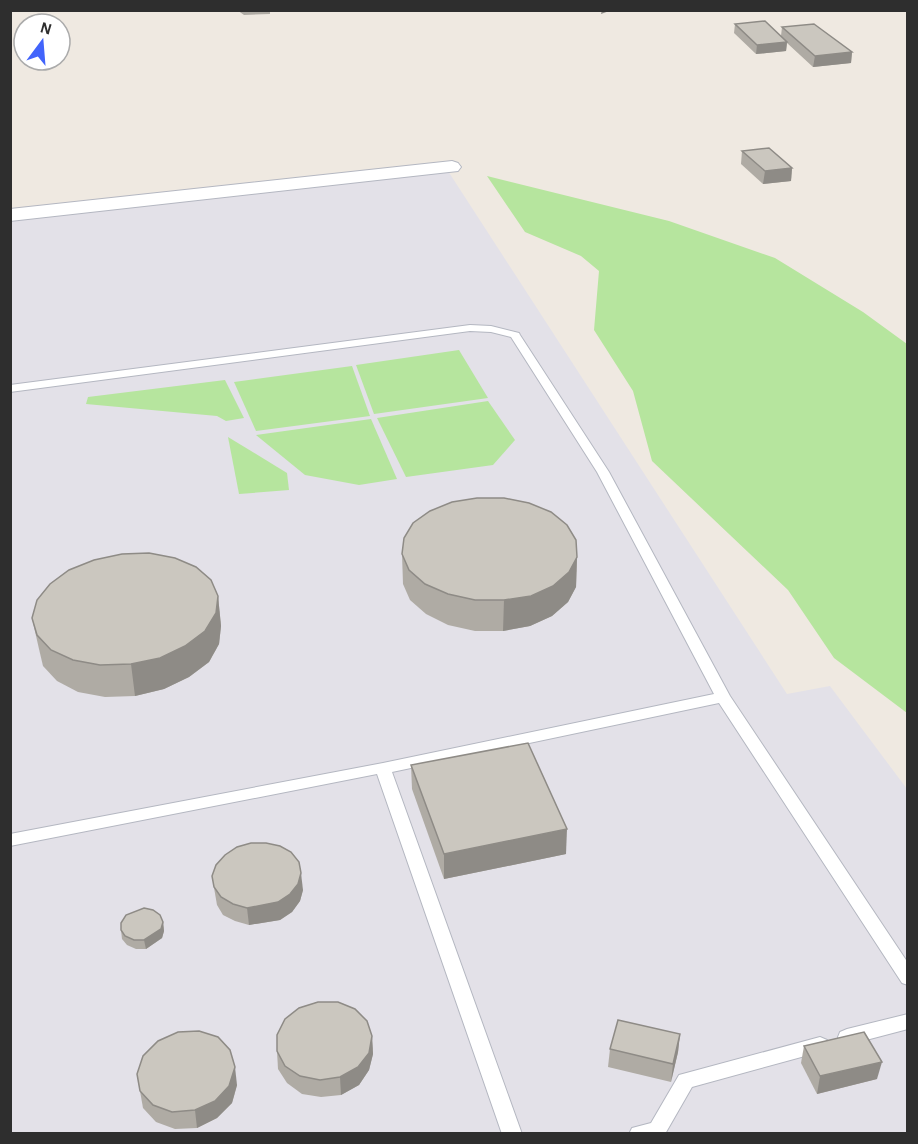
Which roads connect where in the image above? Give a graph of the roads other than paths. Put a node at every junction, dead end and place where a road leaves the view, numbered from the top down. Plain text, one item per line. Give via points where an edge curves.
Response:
1 (452, 167) dead end
2 (10, 215) edge
3 (10, 388) edge
4 (723, 697) junction
5 (383, 768) junction
6 (10, 840) edge
7 (908, 978) edge
8 (908, 1021) edge
9 (652, 1132) edge
10 (512, 1134) edge

1 - 2 street
3 - 4 lane via 470,328 515,335 603,472
4 - 5 lane
4 - 7 lane
5 - 6 lane
5 - 10 lane
8 - 9 lane via 686,1081

